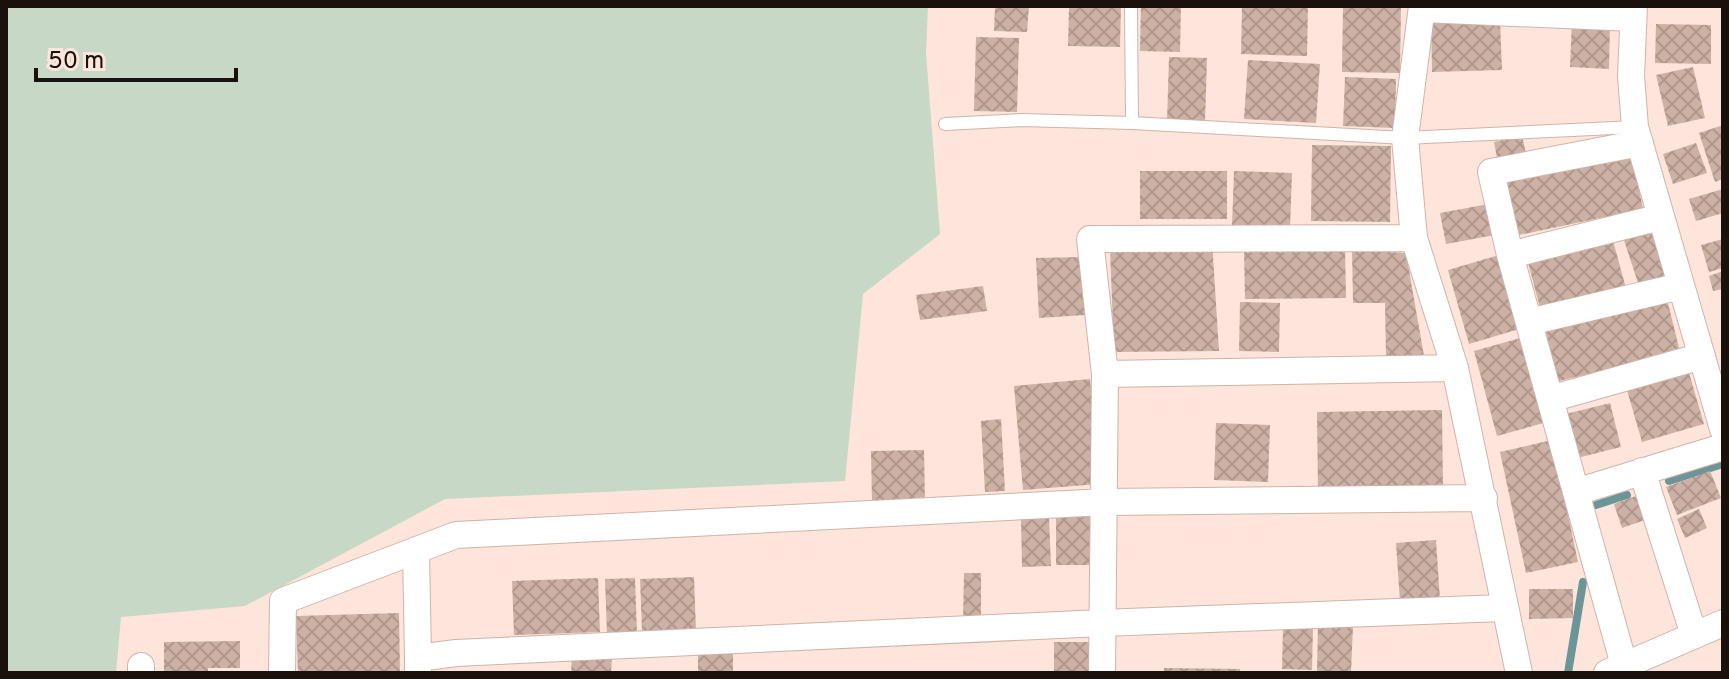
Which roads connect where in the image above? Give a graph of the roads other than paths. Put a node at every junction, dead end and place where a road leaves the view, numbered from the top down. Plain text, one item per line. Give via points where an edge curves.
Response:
1 (1131, 6) edge
2 (1422, 8) edge
3 (1633, 12) edge
4 (1132, 123) junction
5 (945, 124) dead end
6 (1637, 135) junction
7 (1405, 138) junction
8 (1661, 217) junction
9 (1414, 238) junction
10 (1510, 255) junction
11 (1681, 286) junction
12 (1529, 322) junction
13 (1702, 356) junction
14 (1455, 368) junction
15 (1105, 374) junction
16 (1550, 399) junction
17 (1723, 429) edge
18 (1723, 447) edge
19 (1642, 471) junction
20 (1576, 492) junction
21 (1484, 498) junction
22 (1106, 502) junction
23 (416, 550) junction
24 (1503, 608) junction
25 (1101, 623) junction
26 (1723, 623) edge
27 (1694, 635) junction
28 (418, 665) edge
29 (1616, 669) edge
30 (282, 673) edge
31 (1102, 673) edge
32 (1519, 673) edge

1 - 4 lane
2 - 3 street
2 - 7 street
3 - 6 street via 1631,76
4 - 5 lane
4 - 7 lane
6 - 7 lane
6 - 8 street
6 - 10 street via 1491,172
7 - 9 street
8 - 10 street
8 - 11 street
9 - 14 street
9 - 15 street via 1090,239
10 - 12 street
11 - 12 street
11 - 13 street
12 - 16 street
13 - 16 street
13 - 17 street
14 - 15 street
14 - 21 street
15 - 22 street
16 - 20 street
18 - 19 street
19 - 20 street
19 - 27 street
20 - 29 street
21 - 22 street
21 - 24 street
22 - 23 street via 456,535
22 - 25 street
23 - 28 street
23 - 30 street via 283,601
24 - 25 street
24 - 32 street
25 - 28 street
25 - 31 street
26 - 27 street
27 - 29 street

